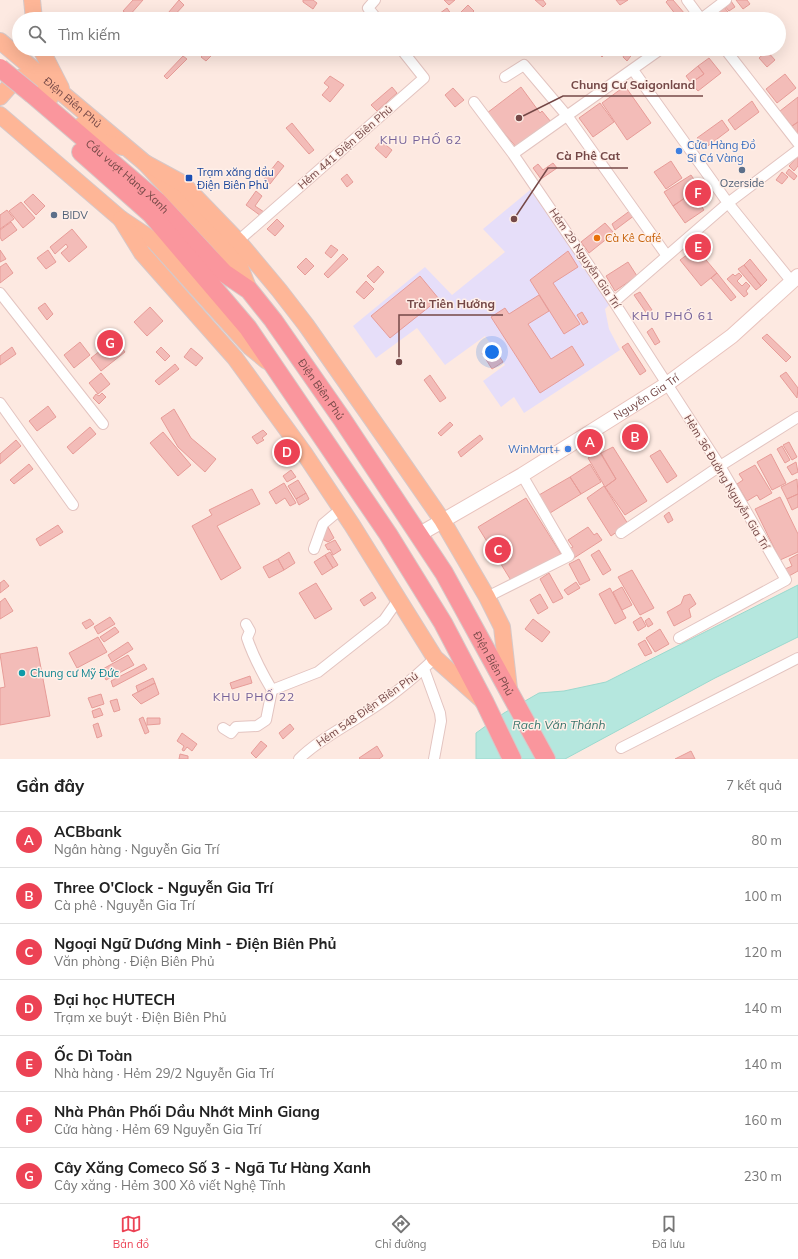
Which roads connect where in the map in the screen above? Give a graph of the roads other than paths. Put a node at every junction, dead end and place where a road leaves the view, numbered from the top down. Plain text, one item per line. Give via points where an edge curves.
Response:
1 (32, 0) edge
2 (375, 0) edge
3 (687, 0) edge
4 (726, 0) edge
5 (33, 12) edge
6 (371, 12) edge
7 (696, 12) edge
8 (710, 12) edge
9 (0, 41) edge
10 (12, 51) edge
11 (18, 56) edge
12 (45, 56) edge
13 (407, 56) edge
14 (652, 56) edge
15 (730, 56) edge
16 (0, 68) edge
17 (633, 70) junction
18 (505, 77) dead end
19 (0, 84) edge
20 (65, 95) junction
21 (0, 97) edge
22 (474, 102) dead end
23 (568, 117) junction
24 (2, 118) edge
25 (798, 143) edge
26 (127, 148) junction
27 (798, 150) edge
28 (513, 154) junction
29 (145, 163) junction
30 (728, 203) junction
31 (121, 219) junction
32 (238, 241) junction
33 (667, 256) junction
34 (218, 279) junction
35 (795, 279) edge
36 (249, 290) junction
37 (0, 293) edge
38 (614, 302) junction
39 (273, 367) junction
40 (667, 384) junction
41 (0, 403) edge
42 (798, 417) edge
43 (103, 424) dead end
44 (720, 466) junction
45 (522, 474) junction
46 (73, 505) dead end
47 (341, 509) junction
48 (442, 520) junction
49 (621, 533) dead end
50 (418, 535) junction
51 (314, 549) dead end
52 (487, 596) junction
53 (398, 600) junction
54 (246, 624) dead end
55 (679, 638) dead end
56 (798, 658) edge
57 (429, 664) junction
58 (272, 690) junction
59 (509, 690) junction
60 (485, 703) junction
61 (223, 728) dead end
62 (621, 748) dead end
63 (300, 759) edge
64 (434, 759) edge
65 (512, 759) edge
66 (546, 759) edge

1 - 5 main road
2 - 6 street via 368,8
3 - 7 street
4 - 8 street
9 - 10 main road, Điện Biên Phủ
11 - 20 main road, Điện Biên Phủ
12 - 20 main road
13 - 32 street, Hẻm 441 Điện Biên Phủ via 424,78
14 - 17 street
15 - 25 street
16 - 34 highway, Cầu vượt Hàng Xanh, bridge via 157,201
17 - 23 street
17 - 30 street
18 - 23 street via 524,65
19 - 34 highway, Cầu vượt Hàng Xanh via 83,153
20 - 26 main road, Điện Biên Phủ
21 - 26 main road via 14,81 25,77 102,142
22 - 28 street, Hẻm 29 Nguyễn Gia Trí
23 - 28 street
23 - 33 street
24 - 31 main road
26 - 29 main road, Điện Biên Phủ
27 - 30 street
28 - 38 street, Hẻm 29 Nguyễn Gia Trí
29 - 32 main road, Điện Biên Phủ via 182,183
29 - 36 main road, Điện Biên Phủ via 240,267
30 - 33 street
30 - 35 street
31 - 39 main road via 154,241 250,347
31 - 47 main road via 142,253 235,358
32 - 48 main road, Điện Biên Phủ via 306,325
33 - 38 street
34 - 36 highway, Cầu vượt Hàng Xanh
34 - 39 highway, Cầu vượt Hàng Xanh via 228,304 248,328
35 - 40 street, Nguyễn Gia Trí via 732,336
36 - 50 highway, Điện Biên Phủ via 342,419
37 - 43 street
38 - 40 street, Hẻm 29 Nguyễn Gia Trí
39 - 60 highway via 388,534 443,623
40 - 44 street, Hẻm 36 Đường Nguyễn Gia Trí
40 - 45 street, Nguyễn Gia Trí
41 - 46 street
42 - 44 street
44 - 49 street
44 - 55 street, Hẻm 36 Đường Nguyễn Gia Trí via 786,580
45 - 48 street, Nguyễn Gia Trí
45 - 52 street via 569,556
47 - 51 street via 323,524
47 - 53 main road
48 - 50 street, Nguyễn Gia Trí
48 - 52 main road, Điện Biên Phủ
50 - 59 highway, Điện Biên Phủ via 444,573
52 - 59 main road, Điện Biên Phủ via 502,627
53 - 57 main road
53 - 58 street via 384,620 318,672
54 - 58 street via 250,631 247,638 249,645
56 - 62 street
57 - 60 main road
57 - 63 street, Hẻm 548 Điện Biên Phủ via 411,681 364,715 331,734
57 - 64 street via 441,721
58 - 61 street via 266,720 257,726 236,728 231,733
59 - 66 highway
60 - 65 highway

